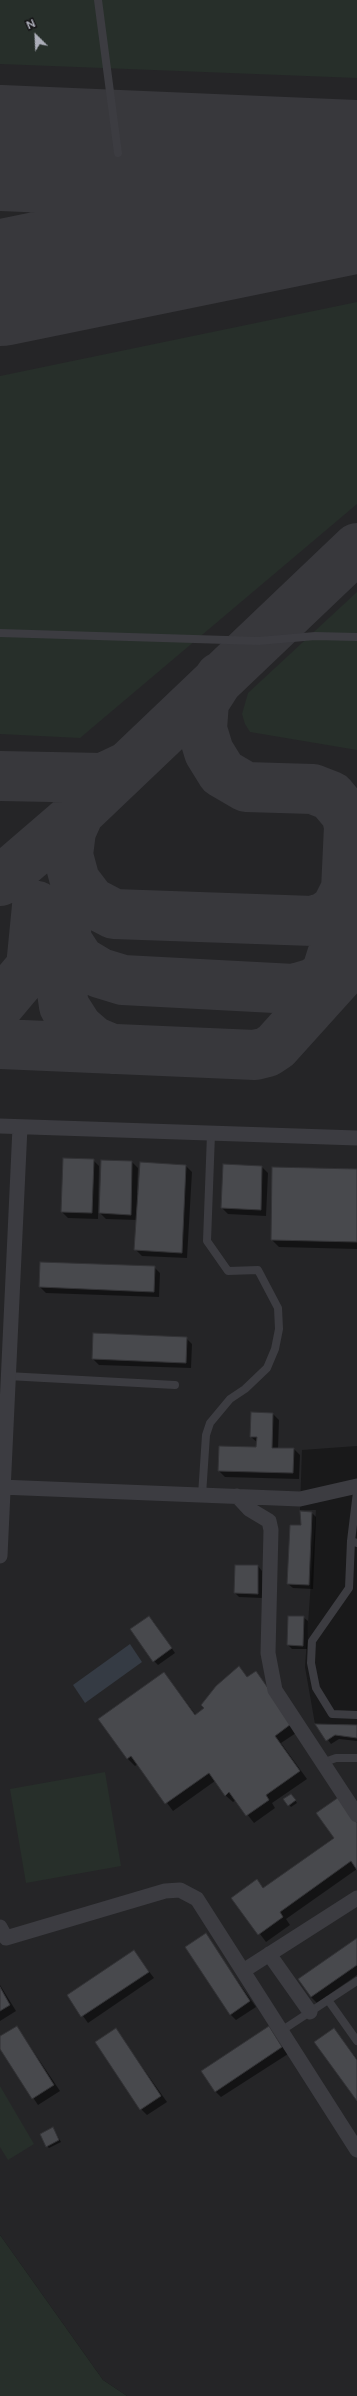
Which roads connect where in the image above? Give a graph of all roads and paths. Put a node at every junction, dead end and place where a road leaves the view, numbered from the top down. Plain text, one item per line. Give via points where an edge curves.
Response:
1 (98, 0) edge
2 (118, 153) dead end
3 (0, 633) edge
4 (357, 637) edge
5 (0, 1126) edge
6 (20, 1127) junction
7 (211, 1134) junction
8 (357, 1138) edge
9 (5, 1304) edge
10 (7, 1376) junction
11 (175, 1385) dead end
12 (357, 1486) edge
13 (2, 1487) edge
14 (357, 1492) edge
15 (202, 1495) junction
16 (237, 1496) junction
17 (354, 1542) edge
18 (0, 1556) edge
19 (357, 1715) edge
20 (357, 1758) edge
21 (322, 1763) junction
22 (357, 1815) edge
23 (357, 1898) edge
24 (0, 1927) edge
25 (269, 1954) junction
26 (243, 1971) junction
27 (357, 1981) edge
28 (328, 2000) junction
29 (310, 2012) junction
30 (281, 2031) junction
31 (357, 2041) edge
32 (357, 2150) edge

1 - 2 lane
3 - 4 lane via 259,641 315,636
5 - 6 street
6 - 7 street
6 - 9 street
7 - 8 street
7 - 15 lane via 207,1241 228,1271 258,1270 278,1308 279,1329 275,1349 267,1368 246,1389 230,1399 210,1423 206,1435
9 - 10 street
10 - 11 lane
10 - 13 street
12 - 16 street via 300,1499
13 - 15 street
13 - 18 street
14 - 17 lane
15 - 16 street
16 - 21 street via 249,1509 269,1521 271,1530 268,1653 275,1690
17 - 19 lane via 349,1588 312,1641 311,1663 316,1688 332,1714
20 - 21 lane via 336,1758
21 - 22 street
23 - 25 street
24 - 26 street via 6,1938 165,1891 180,1890 197,1899
25 - 26 street
25 - 29 street
26 - 30 street
27 - 28 lane
28 - 29 lane
28 - 31 lane
29 - 30 lane
30 - 32 street

